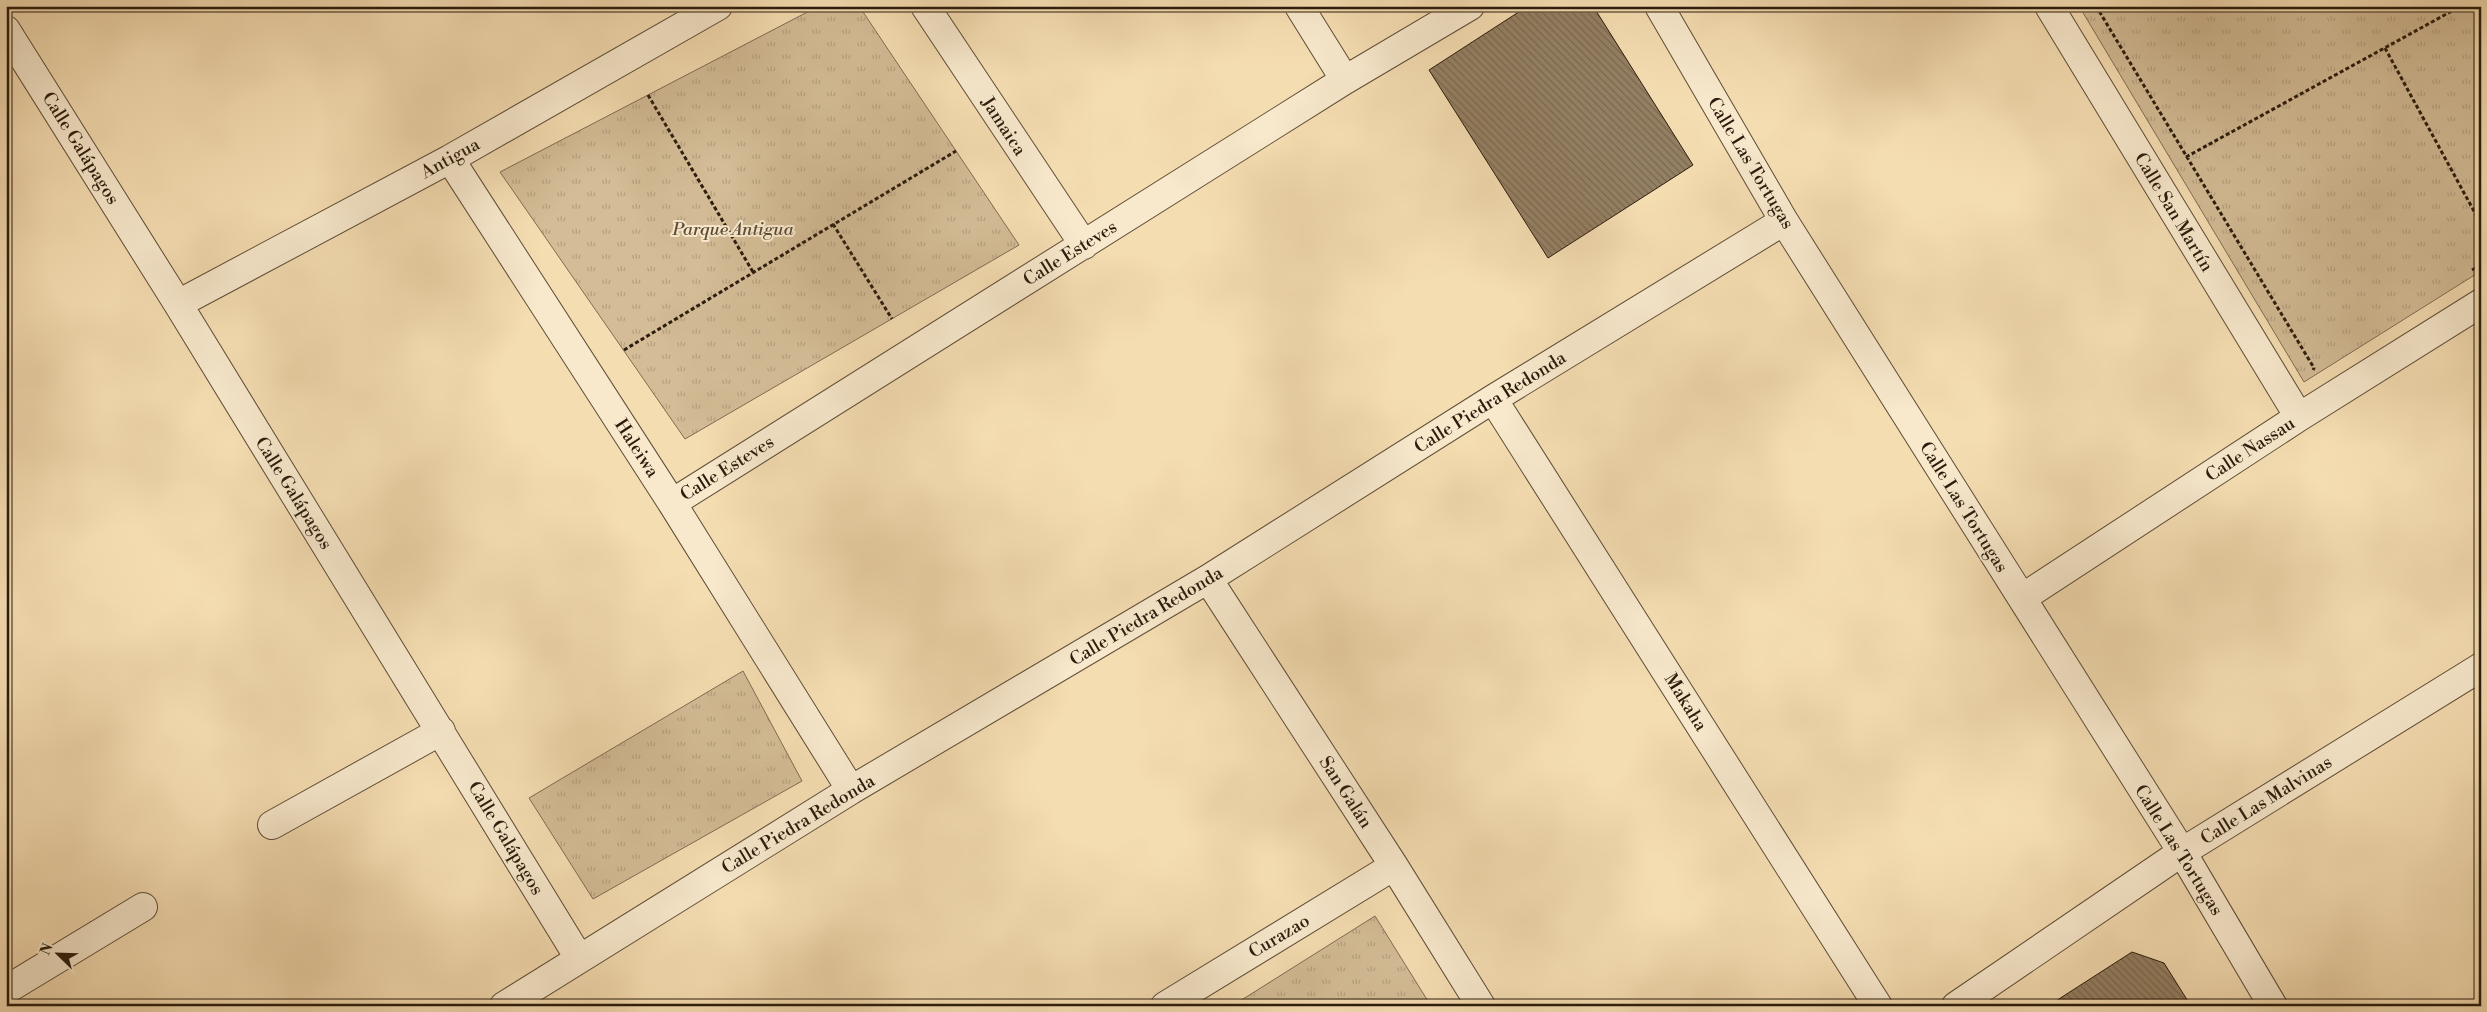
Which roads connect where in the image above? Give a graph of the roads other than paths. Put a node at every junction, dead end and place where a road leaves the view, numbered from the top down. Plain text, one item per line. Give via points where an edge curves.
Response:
1 (718, 6) edge
2 (925, 6) edge
3 (1299, 6) edge
4 (1470, 6) edge
5 (1659, 6) edge
6 (2050, 6) edge
7 (6, 30) edge
8 (1345, 80) junction
9 (450, 159) junction
10 (1784, 220) junction
11 (1084, 245) junction
12 (2481, 303) edge
13 (178, 304) junction
14 (1493, 399) junction
15 (2299, 417) junction
16 (672, 502) junction
17 (1208, 579) junction
18 (2022, 598) junction
19 (2481, 667) edge
20 (440, 731) junction
21 (851, 790) junction
22 (272, 826) dead end
23 (2182, 852) junction
24 (1394, 866) junction
25 (142, 907) dead end
26 (579, 958) junction
27 (6, 990) edge
28 (504, 1006) edge
29 (1165, 1006) edge
30 (1481, 1006) edge
31 (1878, 1006) edge
32 (1956, 1006) edge
33 (2273, 1006) edge

1 - 9 street, Antigua
2 - 11 street, Jamaica
3 - 8 street
4 - 8 street, Calle Esteves
5 - 10 street, Calle Las Tortugas
6 - 15 street, Calle San Martín
7 - 13 street, Calle Galápagos
8 - 11 street, Calle Esteves
9 - 13 street, Antigua
9 - 16 street, Haleiwa
10 - 14 street, Calle Piedra Redonda
10 - 18 street, Calle Las Tortugas
11 - 16 street, Calle Esteves
12 - 15 street, Calle Nassau
13 - 20 street, Calle Galápagos
14 - 17 street, Calle Piedra Redonda
14 - 31 street, Makaha
15 - 18 street, Calle Nassau
16 - 21 street, Haleiwa
17 - 21 street, Calle Piedra Redonda
17 - 24 street, San Galán
18 - 23 street, Calle Las Tortugas
19 - 23 street, Calle Las Malvinas
20 - 22 street
20 - 26 street, Calle Galápagos
21 - 26 street, Calle Piedra Redonda
23 - 32 street, Calle Las Malvinas
23 - 33 street, Calle Las Tortugas
24 - 29 street, Curazao
24 - 30 street, San Galán
25 - 27 street
26 - 28 street, Calle Piedra Redonda

